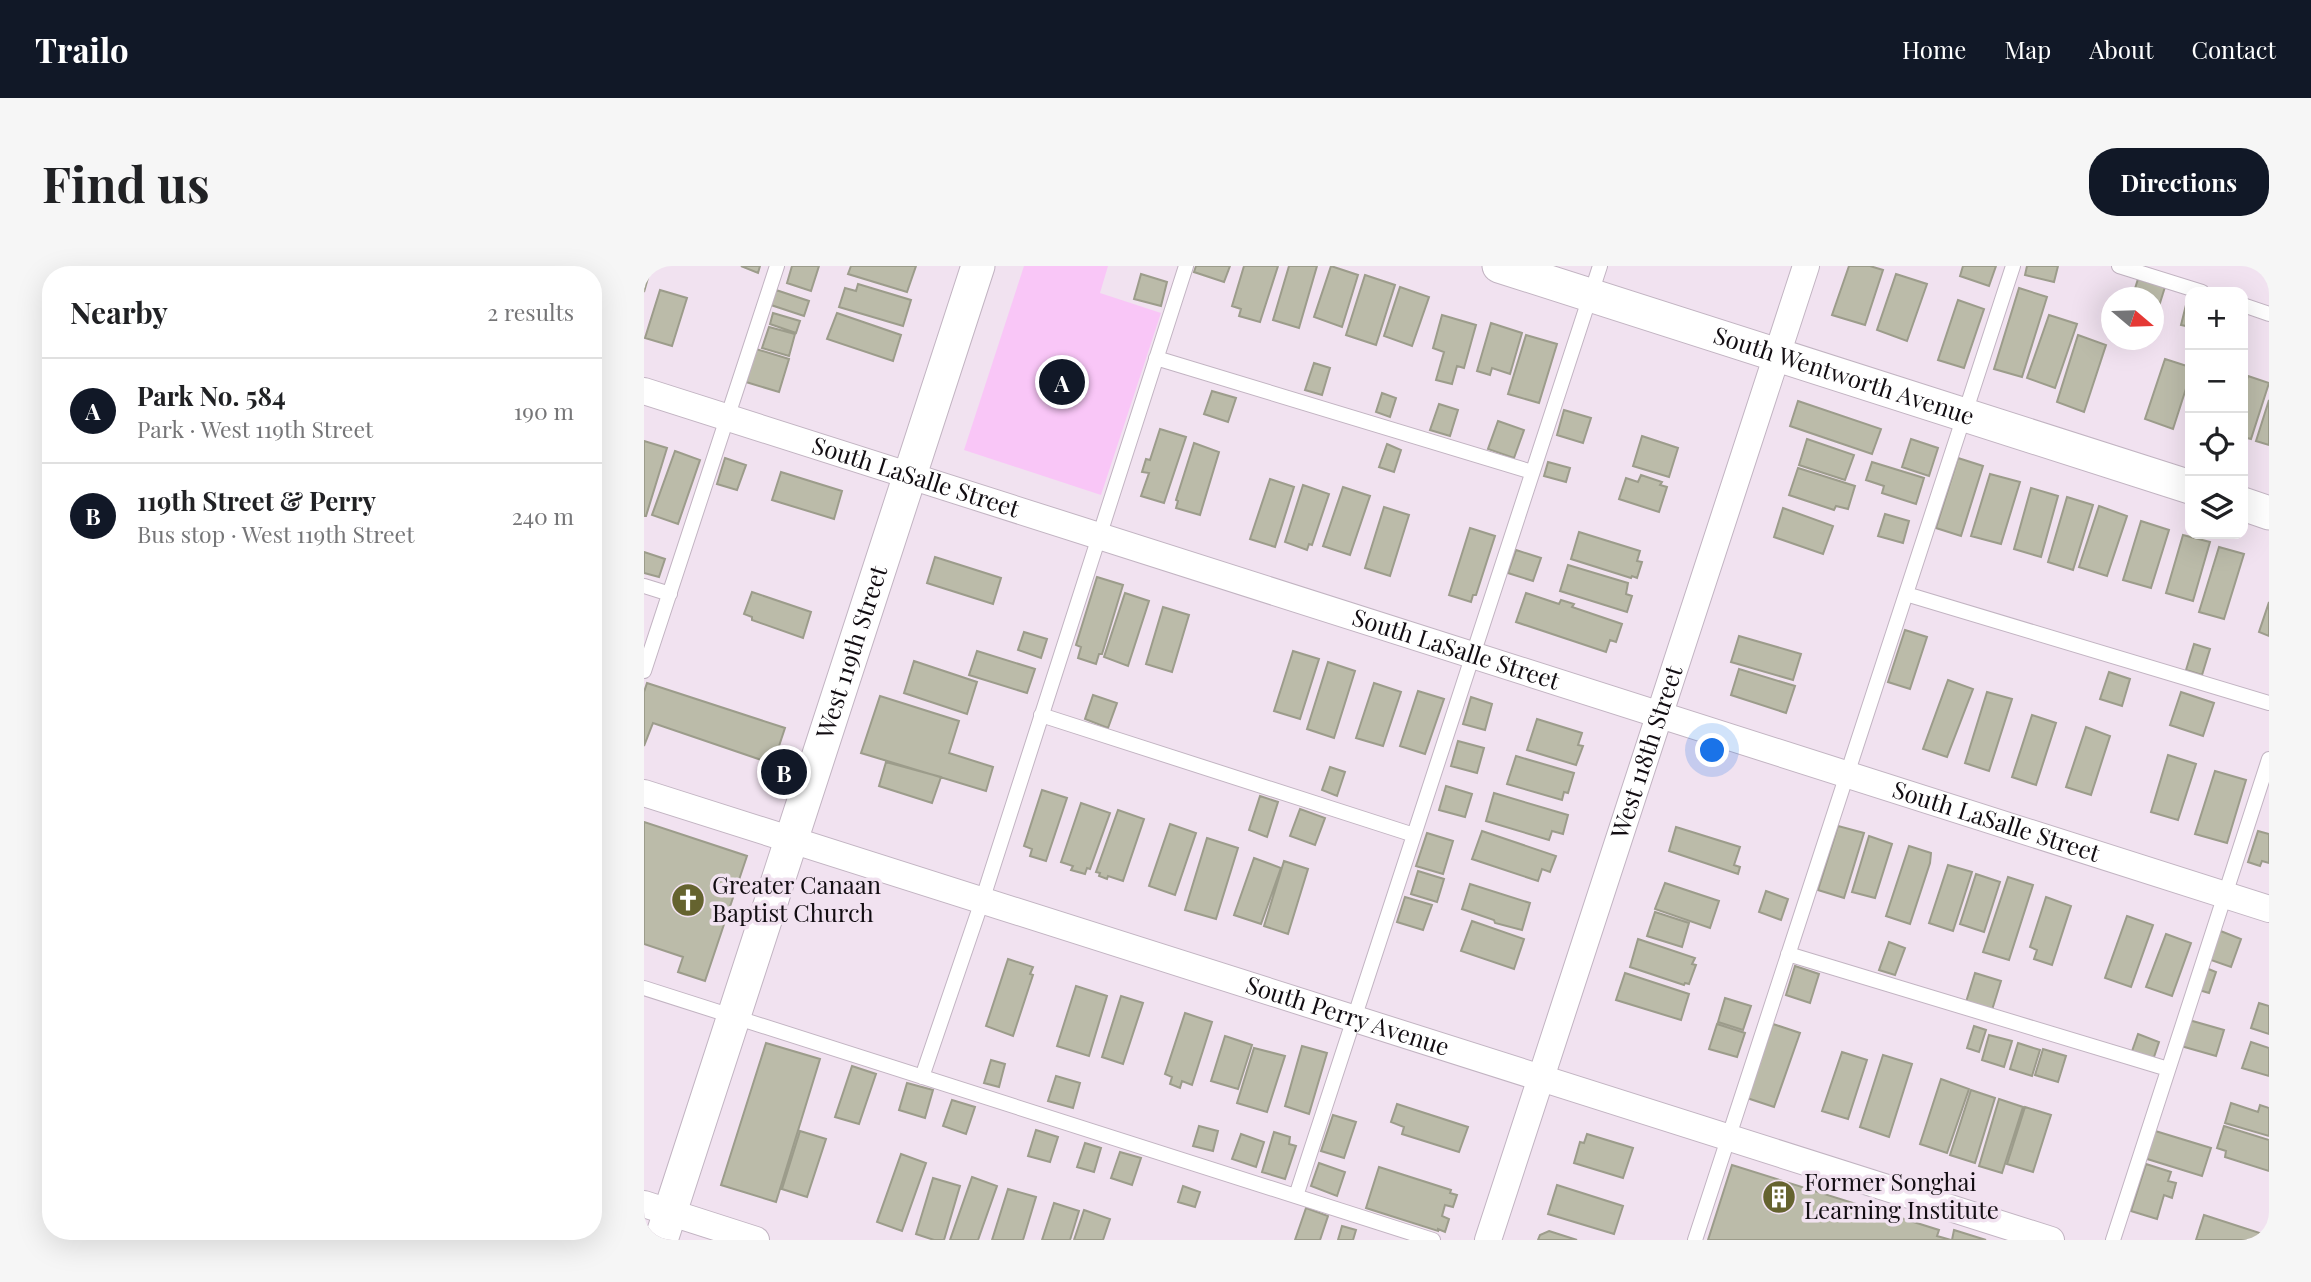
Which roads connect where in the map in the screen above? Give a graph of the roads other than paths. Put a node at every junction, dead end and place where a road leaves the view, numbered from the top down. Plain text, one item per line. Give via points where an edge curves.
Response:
1 (778, 266) edge
2 (978, 266) edge
3 (1186, 266) edge
4 (1499, 266) edge
5 (1806, 266) edge
6 (2013, 266) edge
7 (2119, 266) edge
8 (1595, 281) edge
9 (2186, 287) edge
10 (2248, 307) edge
11 (2269, 314) edge
12 (1777, 355) junction
13 (1156, 358) junction
14 (644, 391) edge
15 (1964, 415) junction
16 (727, 418) junction
17 (1532, 472) junction
18 (910, 477) junction
19 (2185, 486) edge
20 (2248, 506) edge
21 (2269, 513) edge
22 (1099, 537) junction
23 (644, 586) edge
24 (670, 594) junction
25 (1906, 594) junction
26 (1473, 656) junction
27 (644, 671) edge
28 (2269, 703) edge
29 (1041, 715) junction
30 (1660, 715) junction
31 (2269, 759) edge
32 (1847, 774) junction
33 (644, 793) edge
34 (1414, 835) junction
35 (791, 841) junction
36 (2225, 895) junction
37 (982, 901) junction
38 (2269, 909) edge
39 (1788, 954) junction
40 (644, 988) edge
41 (733, 1017) junction
42 (1354, 1019) junction
43 (2168, 1069) junction
44 (922, 1077) junction
45 (1541, 1078) junction
46 (1728, 1138) junction
47 (1296, 1196) junction
48 (658, 1219) edge
49 (755, 1240) edge
50 (1433, 1240) edge
51 (1488, 1240) edge
52 (1695, 1240) edge
53 (2051, 1240) edge
54 (2113, 1240) edge

1 - 16 lane
2 - 18 street, West 119th Street
3 - 13 lane
4 - 8 street, South Wentworth Avenue
5 - 12 street, West 118th Street
6 - 15 lane
7 - 9 lane
8 - 12 street, South Wentworth Avenue
8 - 17 lane
10 - 11 lane
12 - 15 street, South Wentworth Avenue
12 - 30 street, West 118th Street
13 - 17 lane
13 - 22 lane
14 - 16 street, South LaSalle Street
15 - 19 street, South Wentworth Avenue
15 - 25 lane
16 - 18 street, South LaSalle Street
16 - 24 lane
17 - 26 lane
18 - 22 street, South LaSalle Street
18 - 35 street, West 119th Street
20 - 21 street
22 - 26 street, South LaSalle Street
22 - 29 lane
23 - 24 lane
24 - 27 lane
25 - 28 lane
25 - 32 lane
26 - 30 street, South LaSalle Street
26 - 34 lane
29 - 34 lane
29 - 37 lane
30 - 32 street, South LaSalle Street
30 - 45 street, West 118th Street
31 - 36 lane
32 - 36 street, South LaSalle Street
32 - 39 lane
33 - 35 street, South Perry Avenue
34 - 42 lane
35 - 37 street, South Perry Avenue
35 - 41 street, West 119th Street
36 - 38 street, South LaSalle Street
36 - 43 lane
37 - 42 street, South Perry Avenue
37 - 44 lane
39 - 43 lane
39 - 46 lane
40 - 41 lane
41 - 44 lane
41 - 48 street, West 119th Street
42 - 45 street, South Perry Avenue
42 - 47 lane
43 - 54 lane
44 - 47 lane
45 - 46 street, South Perry Avenue
45 - 51 street, West 118th Street
46 - 52 lane
46 - 53 street, South Perry Avenue
47 - 50 lane
48 - 49 street

